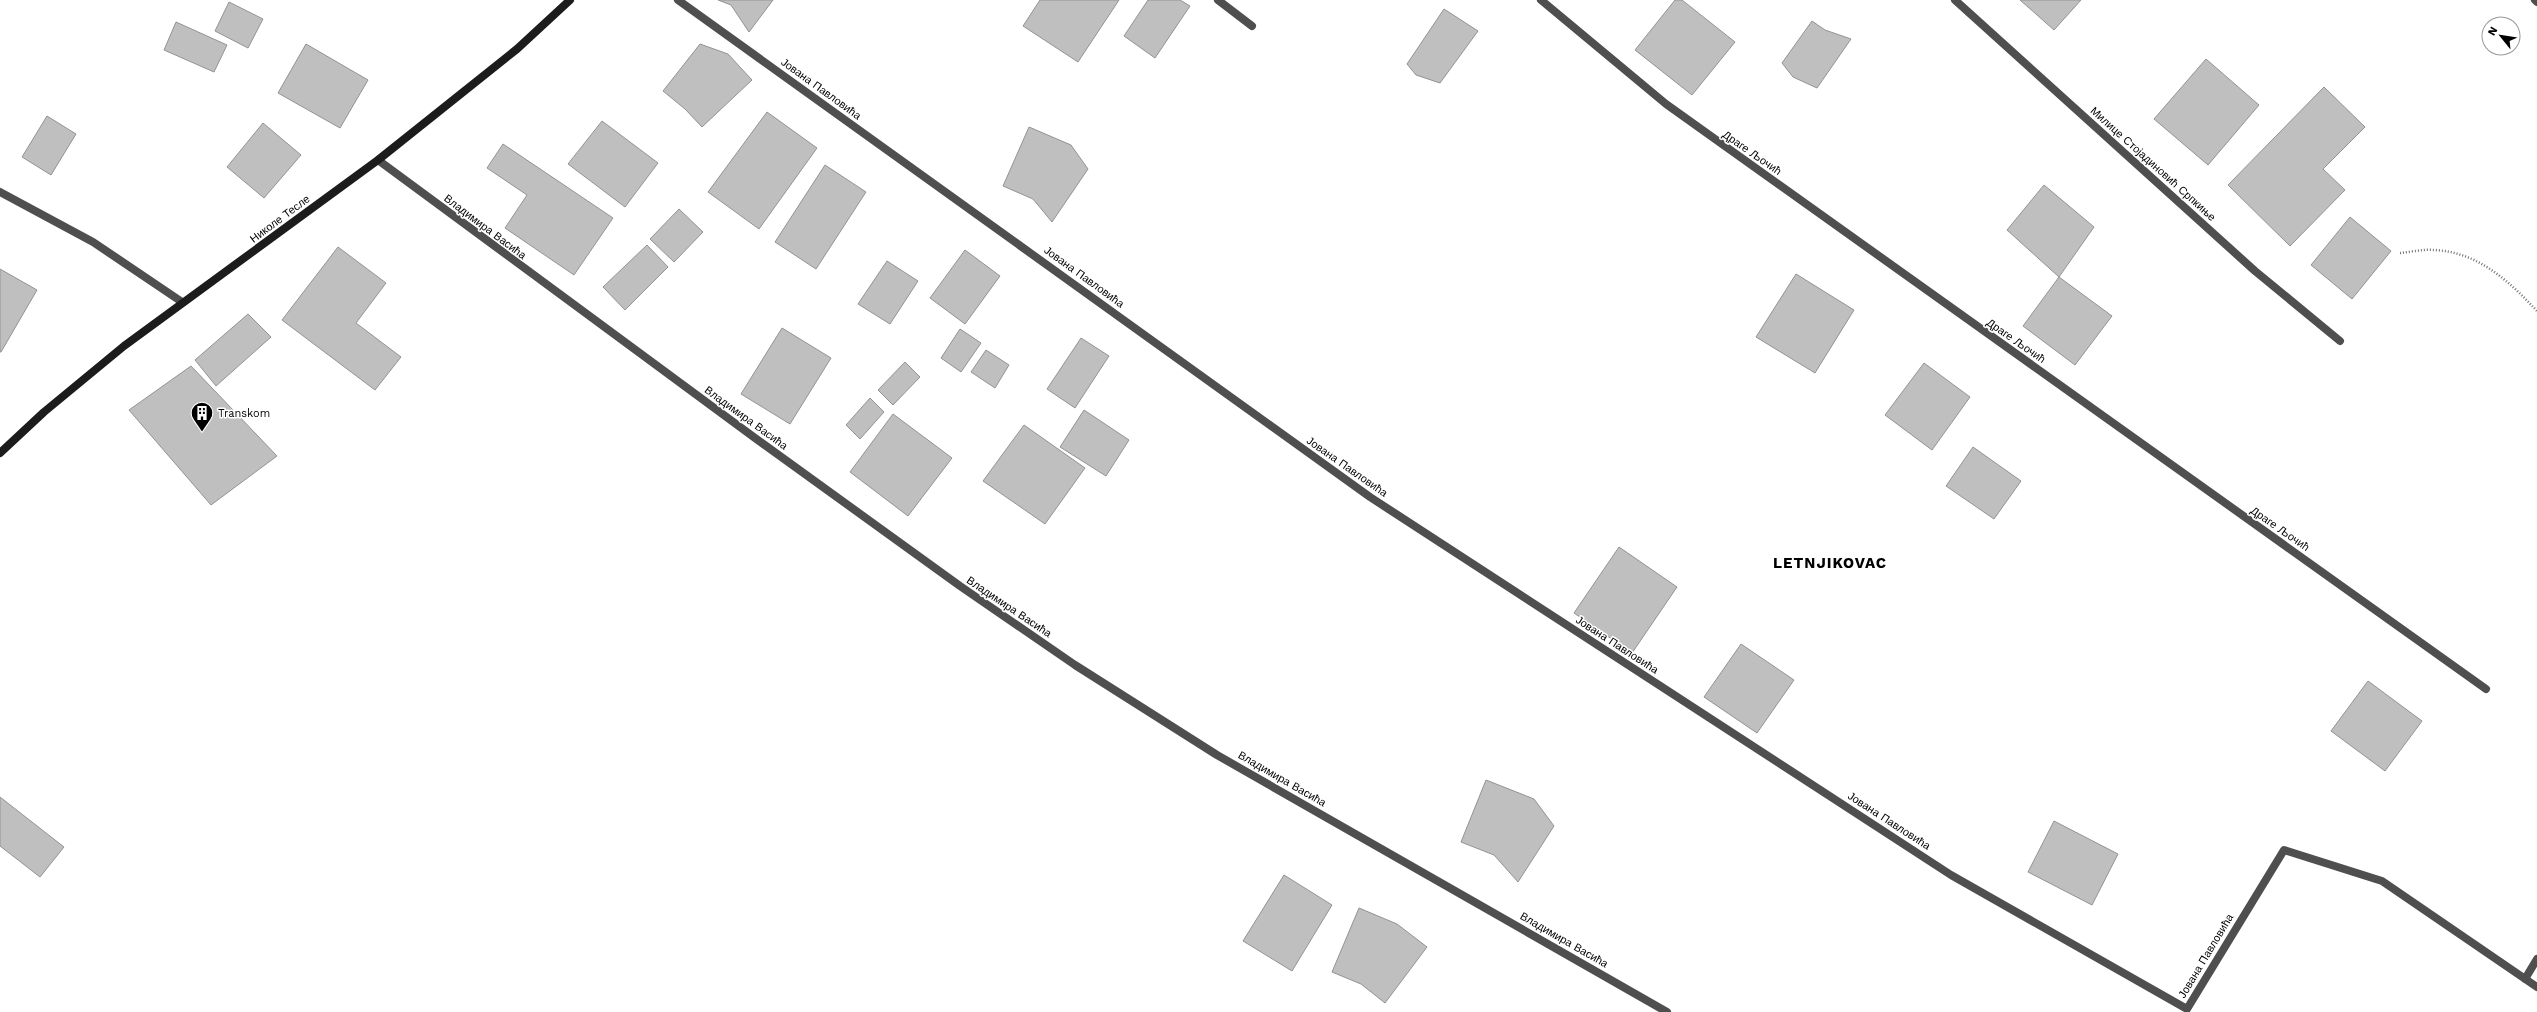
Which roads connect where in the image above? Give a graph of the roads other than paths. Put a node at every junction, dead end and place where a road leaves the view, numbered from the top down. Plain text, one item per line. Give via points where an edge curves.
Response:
1 (570, 0) edge
2 (678, 0) edge
3 (1218, 0) edge
4 (1541, 0) edge
5 (1955, 0) edge
6 (1252, 26) dead end
7 (378, 160) junction
8 (0, 192) edge
9 (182, 302) junction
10 (2340, 341) dead end
11 (0, 453) edge
12 (2486, 689) dead end
13 (2537, 959) edge
14 (2525, 979) junction
15 (2537, 987) edge
16 (1667, 1012) edge

1 - 7 street, Николе Тесле via 517,49
2 - 14 street, Јована Павловића via 1370,497 1952,875 2187,1009 2284,850 2382,881
3 - 6 street
4 - 12 street, Драге Љочић via 1666,104
5 - 10 street, Милице Стојадиновић Српкиње via 2255,271
7 - 9 street, Николе Тесле
7 - 16 street, Владимира Васића via 761,443 1075,665 1217,754
8 - 9 street via 93,242
9 - 11 street, Николе Тесле via 78,384
13 - 14 street
14 - 15 street

